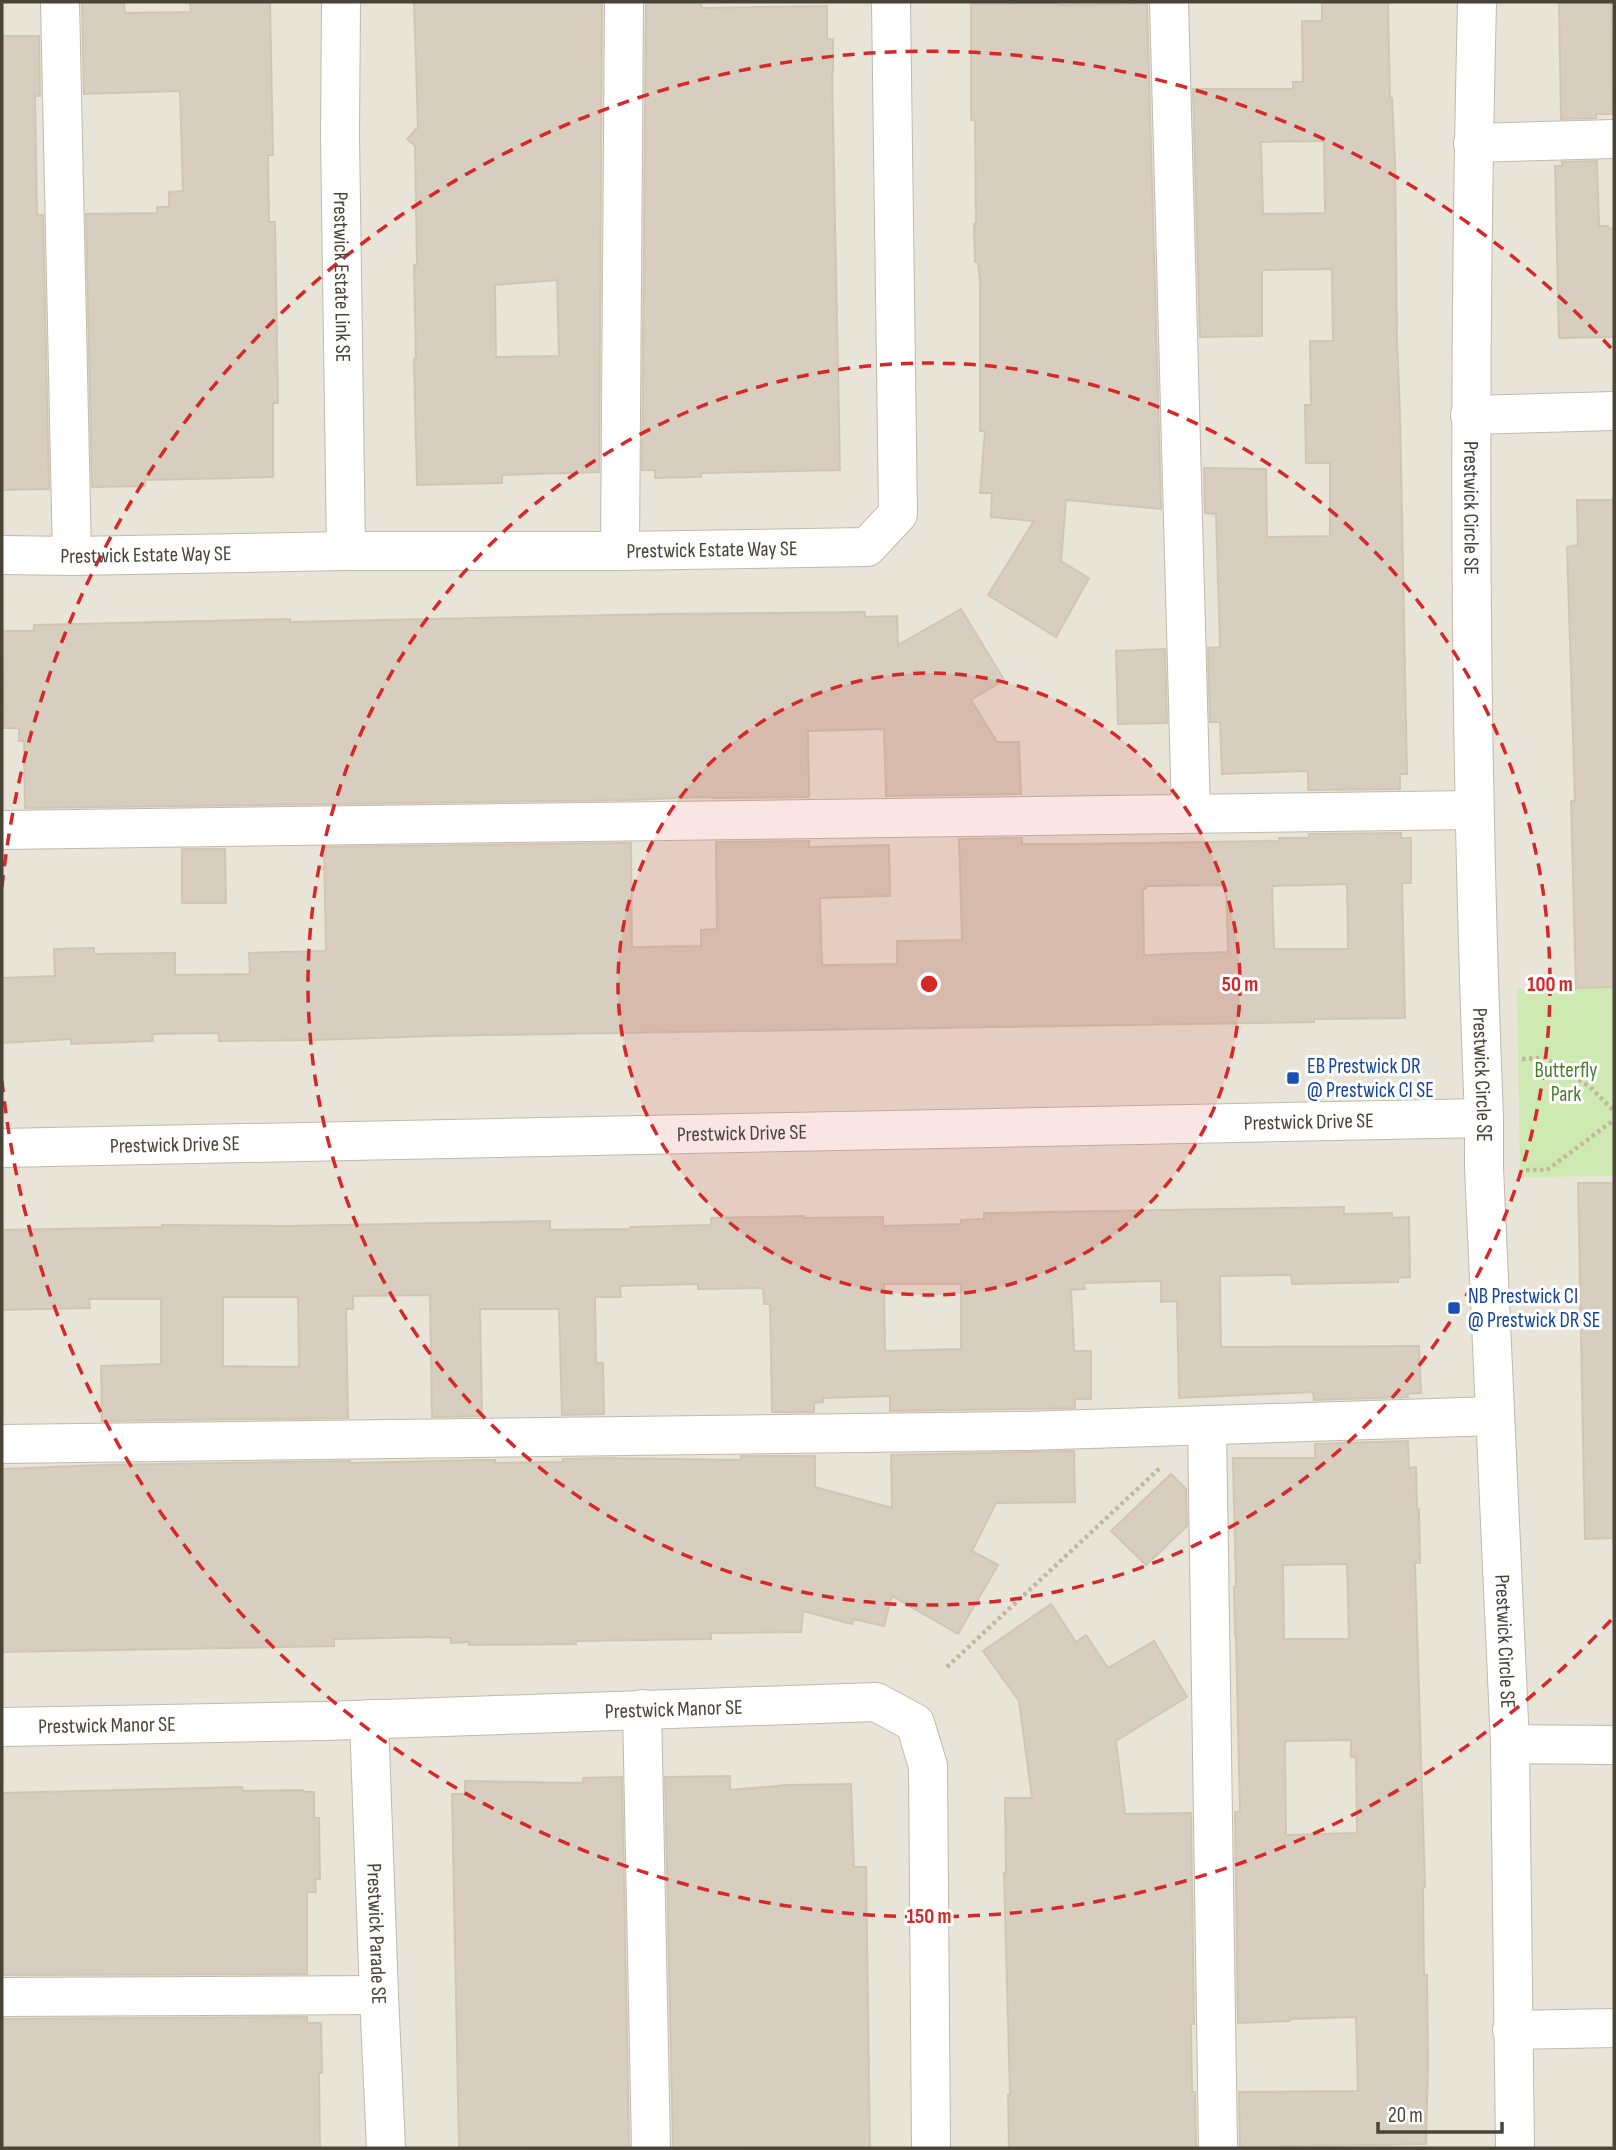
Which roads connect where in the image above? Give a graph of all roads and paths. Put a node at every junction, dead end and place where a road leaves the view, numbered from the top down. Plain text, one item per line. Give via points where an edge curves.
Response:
1 (60, 2) edge
2 (341, 2) edge
3 (624, 2) edge
4 (891, 2) edge
5 (1169, 2) edge
6 (1477, 2) edge
7 (1614, 139) edge
8 (1474, 143) junction
9 (1614, 411) edge
10 (1470, 415) junction
11 (346, 551) junction
12 (620, 551) junction
13 (2, 555) edge
14 (72, 556) junction
15 (1473, 810) junction
16 (1191, 813) junction
17 (2, 830) edge
18 (1482, 1060) junction
19 (1614, 1111) edge
20 (1484, 1118) junction
21 (1614, 1120) edge
22 (2, 1148) edge
23 (1525, 1170) dead end
24 (1495, 1416) junction
25 (1207, 1425) junction
26 (2, 1444) edge
27 (947, 1667) dead end
28 (642, 1709) junction
29 (369, 1719) junction
30 (2, 1727) edge
31 (1510, 1744) junction
32 (1614, 1745) edge
33 (379, 1995) junction
34 (2, 1997) edge
35 (1614, 2028) edge
36 (1512, 2030) junction
37 (386, 2148) edge
38 (651, 2148) edge
39 (931, 2148) edge
40 (1218, 2148) edge
41 (1515, 2148) edge

1 - 14 street
2 - 11 street, Prestwick Estate Link SE
3 - 12 street
4 - 12 street, Prestwick Estate Way SE via 898,514 867,547
5 - 16 street
6 - 8 street, Prestwick Circle SE
7 - 8 street
8 - 10 street, Prestwick Circle SE
9 - 10 street
10 - 15 street, Prestwick Circle SE
11 - 12 street, Prestwick Estate Way SE
11 - 14 street, Prestwick Estate Way SE
13 - 14 street, Prestwick Estate Way SE
15 - 16 street
15 - 18 street, Prestwick Circle SE
16 - 17 street
18 - 19 path via 1545,1058 1590,1087
18 - 20 street, Prestwick Circle SE
20 - 22 street, Prestwick Drive SE
20 - 24 street, Prestwick Circle SE
21 - 23 path via 1547,1170
24 - 25 street
24 - 31 street, Prestwick Circle SE
25 - 26 street
25 - 27 path
25 - 40 street
28 - 29 street, Prestwick Manor SE
28 - 38 street
28 - 39 street, Prestwick Manor SE via 876,1702 915,1723 928,1766
29 - 30 street, Prestwick Manor SE
29 - 33 street, Prestwick Parade SE
31 - 32 street
31 - 36 street, Prestwick Circle SE
33 - 34 street
33 - 37 street, Prestwick Parade SE
35 - 36 street
36 - 41 street, Prestwick Circle SE

